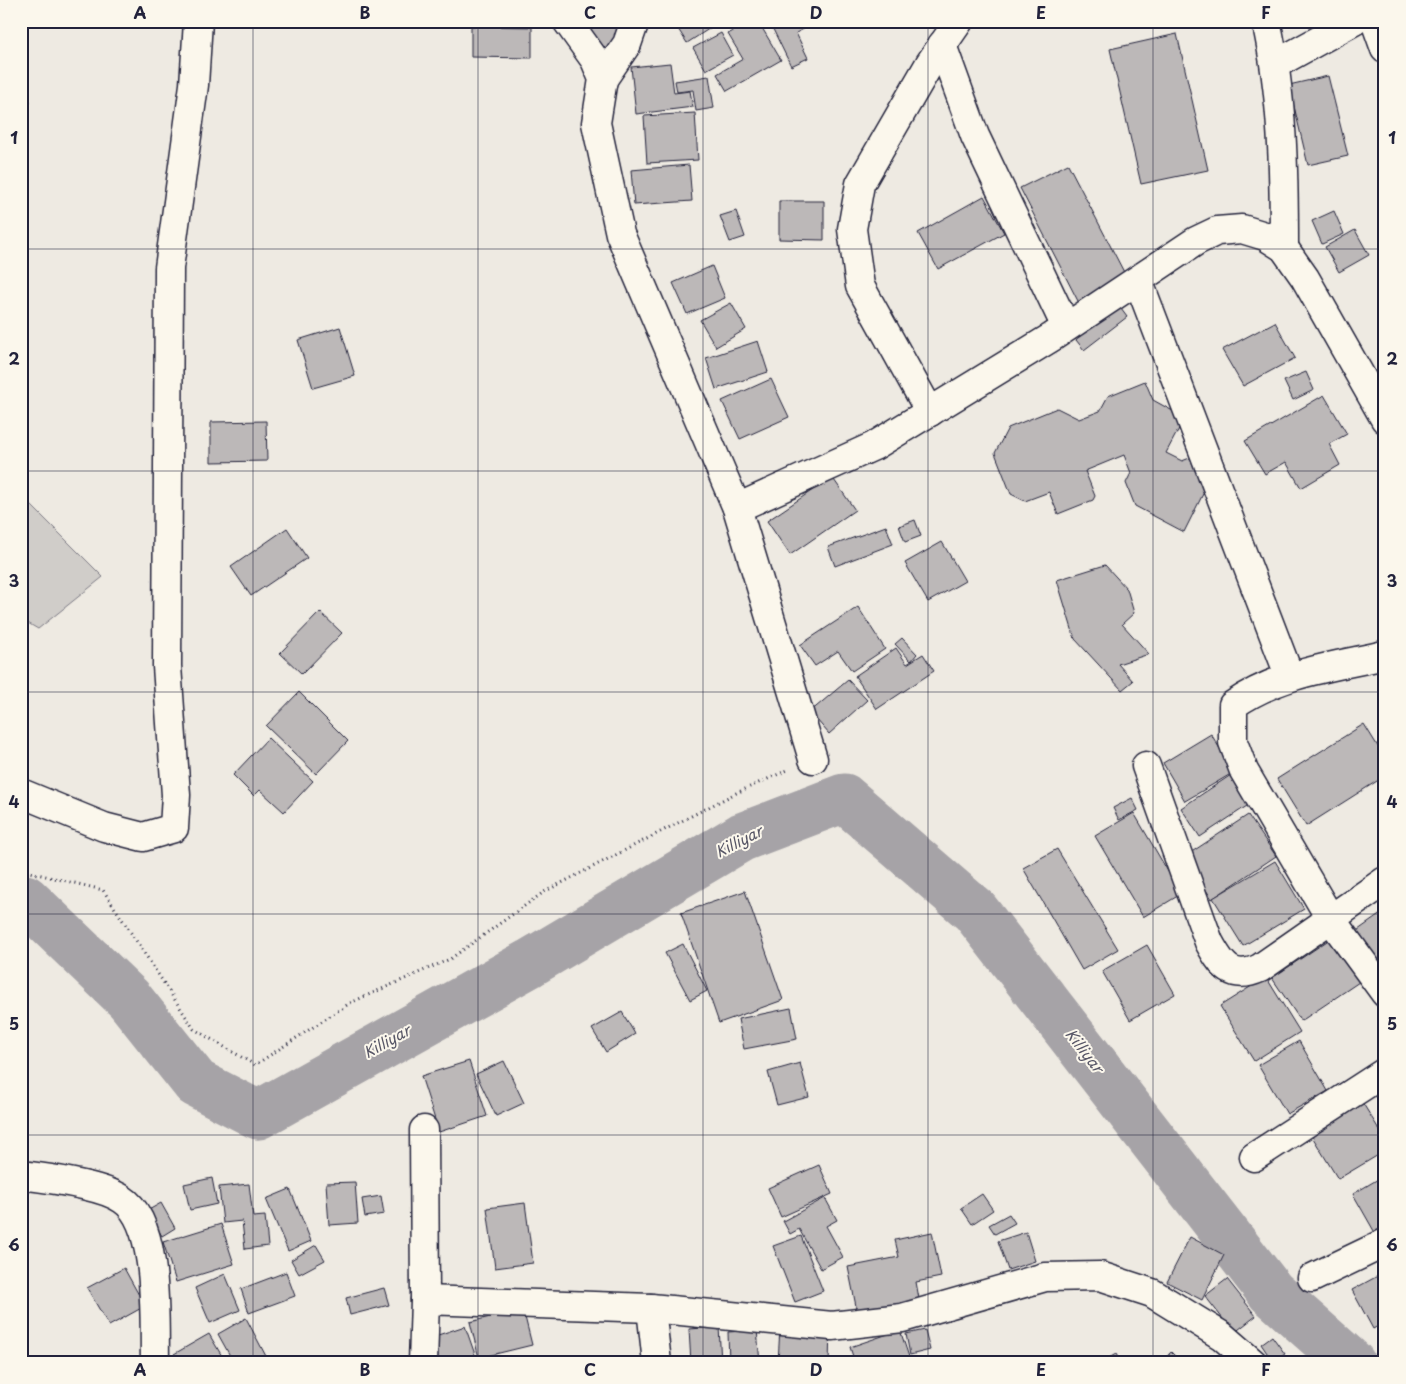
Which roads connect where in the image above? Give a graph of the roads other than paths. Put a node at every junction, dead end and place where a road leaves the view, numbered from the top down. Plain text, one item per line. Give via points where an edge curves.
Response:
1 (198, 21) edge
2 (567, 21) edge
3 (634, 21) edge
4 (959, 21) edge
5 (1266, 21) edge
6 (1354, 21) edge
7 (1375, 21) edge
8 (942, 45) junction
9 (1385, 49) edge
10 (1276, 64) junction
11 (603, 79) junction
12 (1284, 248) junction
13 (1138, 280) junction
14 (1066, 327) junction
15 (1382, 406) edge
16 (930, 412) junction
17 (736, 508) junction
18 (1385, 655) edge
19 (1289, 676) junction
20 (813, 759) road end
21 (1146, 766) dead end
22 (21, 794) edge
23 (1385, 881) edge
24 (1330, 918) junction
25 (1385, 994) edge
26 (1385, 1072) edge
27 (424, 1130) dead end
28 (1254, 1157) dead end
29 (21, 1176) edge
30 (1385, 1243) edge
31 (1312, 1278) dead end
32 (425, 1300) junction
33 (651, 1308) junction
34 (156, 1363) edge
35 (423, 1363) edge
36 (657, 1363) edge
37 (1253, 1363) edge

1 - 22 street via 194,85 170,268 167,666 176,795 174,828 143,837 104,827
2 - 11 street via 596,60
3 - 11 street via 627,44
4 - 8 street
5 - 10 street
6 - 10 street
7 - 9 street
8 - 14 street via 975,136
8 - 16 street via 860,184 852,229 860,286
10 - 12 street via 1284,186
11 - 17 street via 596,123 620,234
12 - 13 street via 1264,236 1242,229 1217,231 1196,241
12 - 15 street
13 - 14 street
13 - 19 street
14 - 16 street
16 - 17 street via 874,446
17 - 20 street
18 - 19 street
19 - 24 street via 1251,692 1233,706 1233,742 1244,771
21 - 24 street via 1209,942 1218,959 1233,973 1246,975 1260,968
23 - 24 street
24 - 25 street
26 - 28 street
27 - 32 street
29 - 34 street via 95,1189 122,1198 139,1215 148,1239
30 - 31 street
32 - 33 street
32 - 35 street
33 - 36 street
33 - 37 street via 832,1326 902,1318 1045,1278 1100,1276 1152,1293 1222,1336

